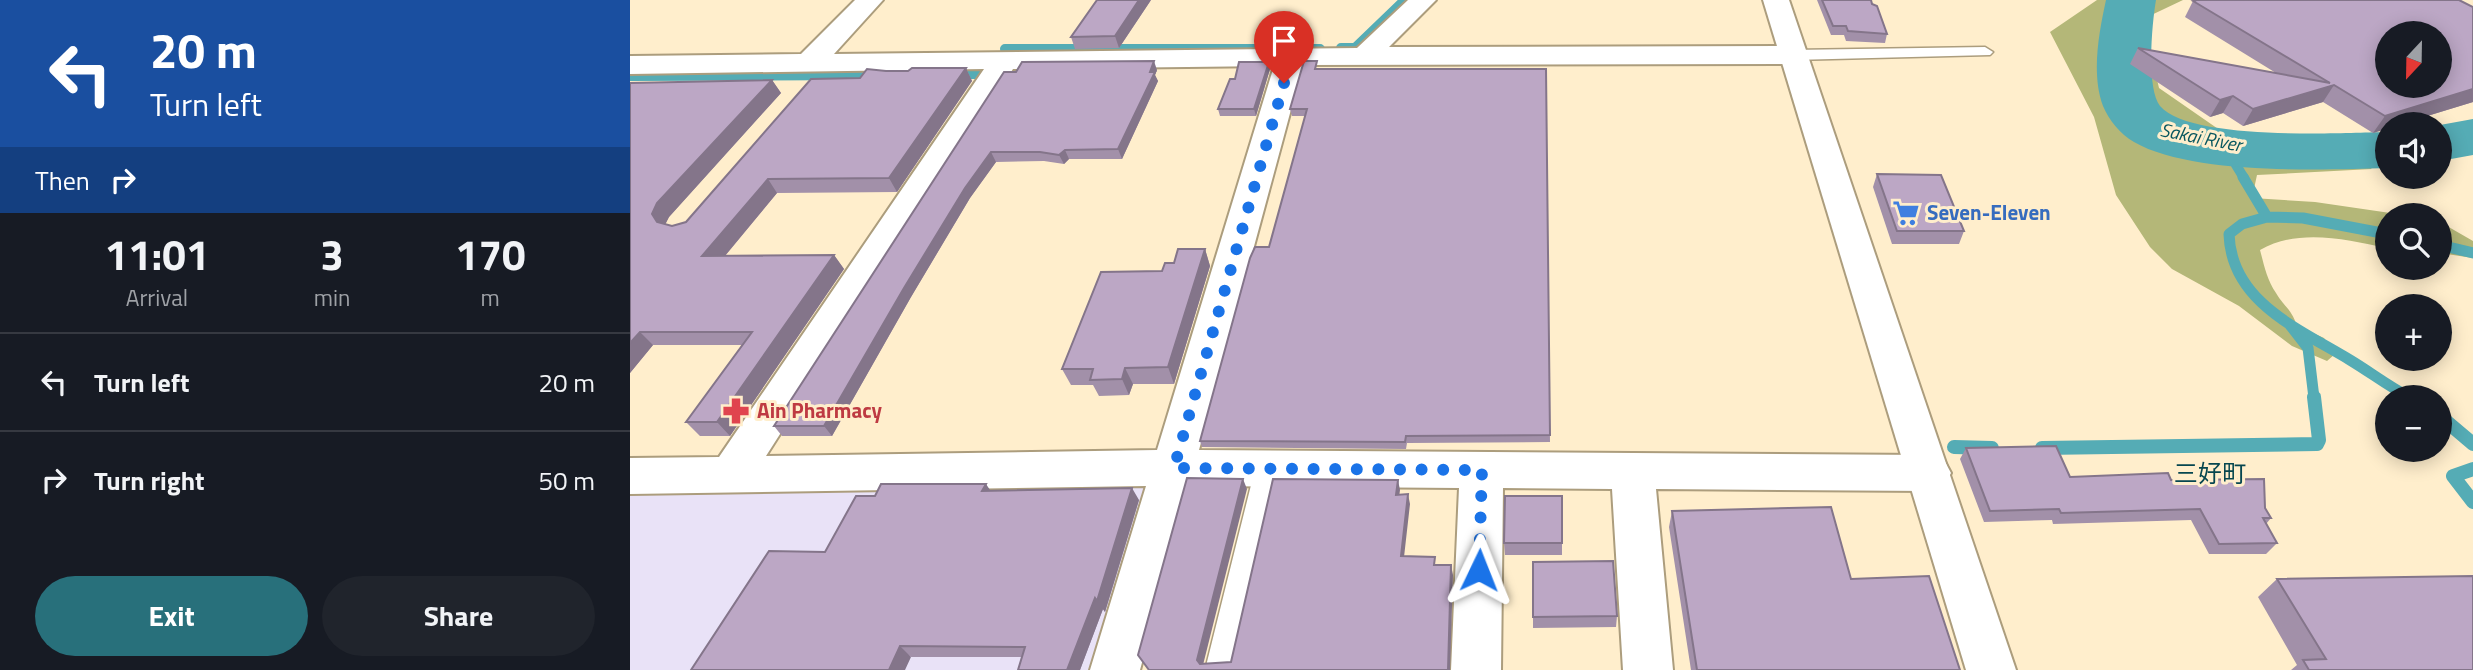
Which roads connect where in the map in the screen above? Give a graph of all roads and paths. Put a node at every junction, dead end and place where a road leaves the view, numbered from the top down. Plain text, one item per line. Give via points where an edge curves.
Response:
1 (870, 0) edge
2 (1423, 0) edge
3 (1776, 0) edge
4 (1985, 52) dead end
5 (1793, 55) junction
6 (1364, 56) junction
7 (1291, 58) junction
8 (1004, 61) junction
9 (817, 63) junction
10 (636, 70) edge
11 (799, 93) edge
12 (1174, 468) junction
13 (1267, 469) junction
14 (1482, 470) junction
15 (1633, 470) junction
16 (1929, 473) junction
17 (730, 475) junction
18 (630, 476) edge
19 (1115, 670) edge
20 (1219, 670) edge
21 (1476, 670) edge
22 (1648, 670) edge
23 (1991, 670) edge

1 - 9 street
2 - 6 street
3 - 5 street
4 - 5 lane
5 - 6 street
5 - 16 street
6 - 7 street
7 - 8 street
7 - 12 street
8 - 9 street
8 - 17 street
9 - 10 street
9 - 11 street
12 - 13 street
12 - 17 street
12 - 19 street
13 - 14 street
13 - 20 lane
14 - 15 street
14 - 21 street
15 - 16 street
15 - 22 street
16 - 23 street
17 - 18 street

